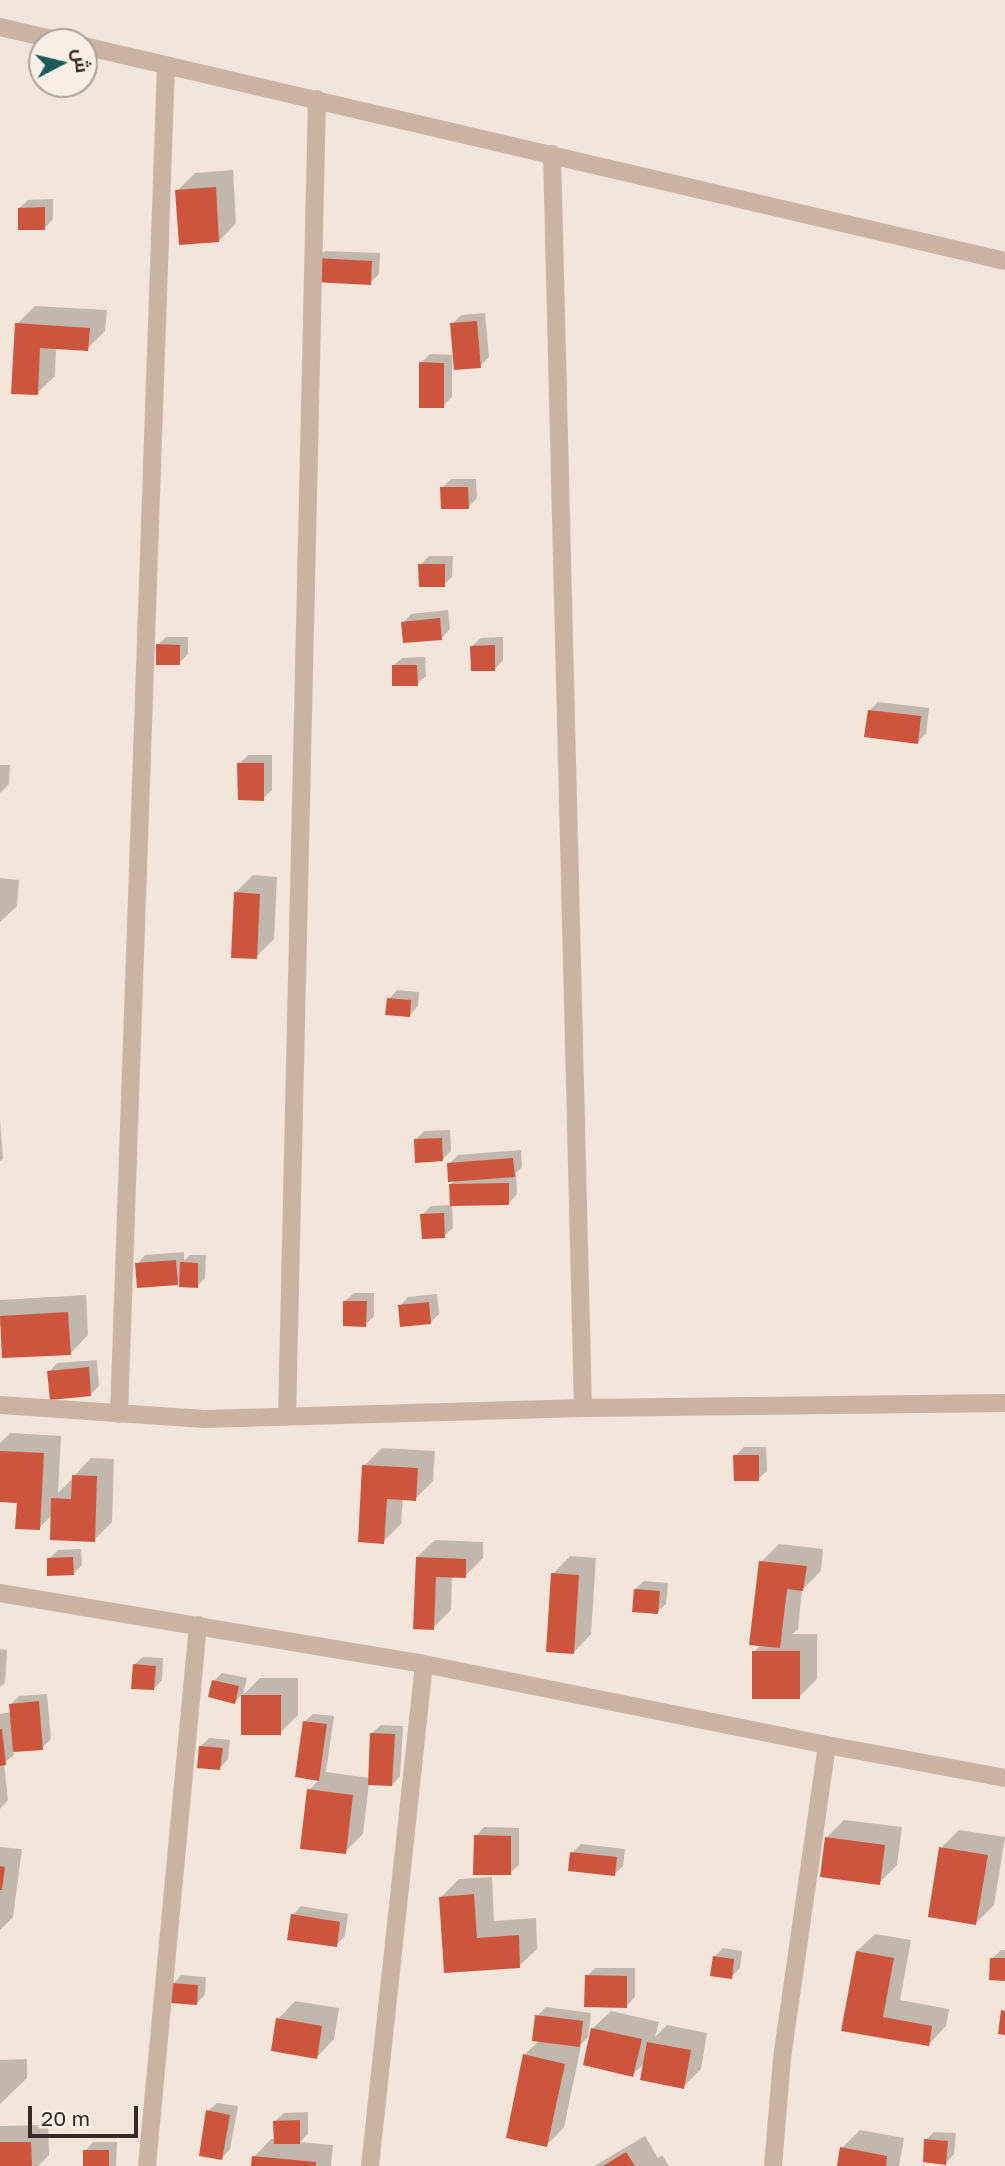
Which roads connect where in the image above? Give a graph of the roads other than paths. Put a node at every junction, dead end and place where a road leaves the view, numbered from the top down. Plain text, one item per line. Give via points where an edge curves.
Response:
1 (0, 27) edge
2 (28, 33) edge
3 (98, 49) edge
4 (166, 65) junction
5 (317, 100) junction
6 (552, 155) junction
7 (1005, 261) edge
8 (1005, 1403) edge
9 (0, 1405) edge
10 (583, 1408) junction
11 (119, 1414) junction
12 (287, 1417) junction
13 (0, 1593) edge
14 (198, 1625) junction
15 (424, 1664) junction
16 (827, 1745) junction
17 (1005, 1778) edge
18 (147, 2166) edge
19 (370, 2166) edge
20 (772, 2166) edge

1 - 2 street
3 - 4 street
4 - 5 street
4 - 11 street
5 - 6 street
5 - 12 street
6 - 7 street
6 - 10 street
8 - 10 street
9 - 11 street
10 - 12 street
11 - 12 street
13 - 14 street
14 - 15 street
14 - 18 street
15 - 16 street
15 - 19 street
16 - 17 street
16 - 20 street via 782,2058

